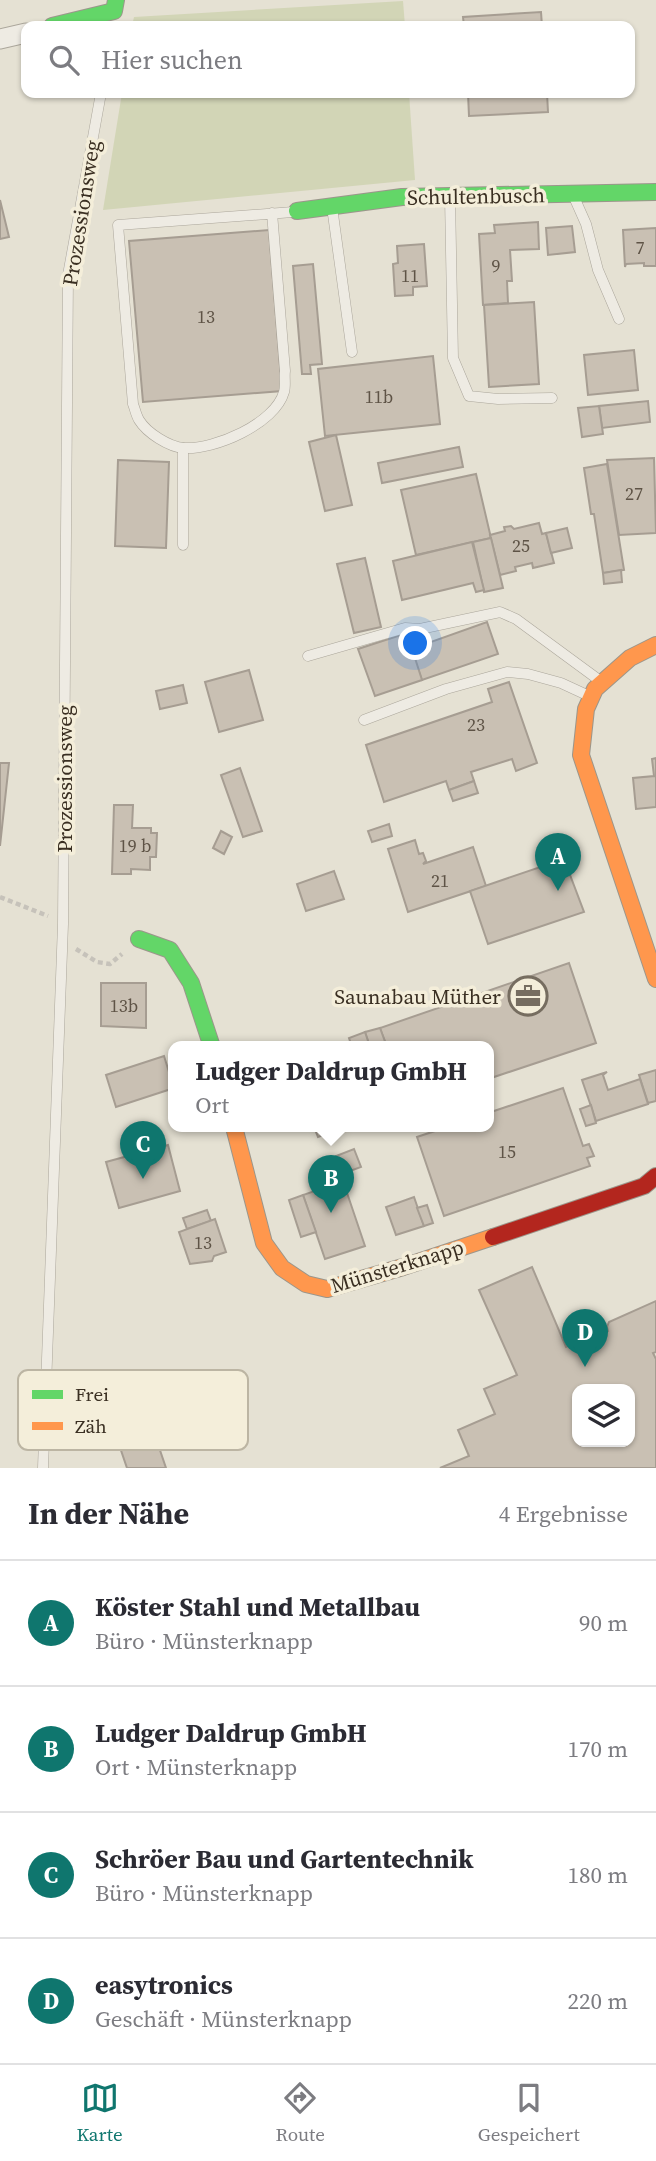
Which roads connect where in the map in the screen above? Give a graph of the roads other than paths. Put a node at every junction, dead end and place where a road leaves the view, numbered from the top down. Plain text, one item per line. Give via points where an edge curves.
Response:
1 (114, 12) edge
2 (74, 21) edge
3 (21, 34) edge
4 (0, 39) edge
5 (100, 98) edge
6 (656, 192) edge
7 (572, 194) junction
8 (450, 196) junction
9 (332, 206) junction
10 (297, 211) joint
11 (272, 213) junction
12 (619, 319) dead end
13 (352, 352) dead end
14 (552, 398) dead end
15 (183, 448) junction
16 (183, 545) dead end
17 (656, 645) edge
18 (308, 656) dead end
19 (602, 682) junction
20 (590, 697) junction
21 (365, 720) dead end
22 (139, 939) road end
23 (656, 979) edge
24 (210, 1041) edge
25 (235, 1132) edge
26 (656, 1176) edge
27 (47, 1370) edge
28 (44, 1450) edge
29 (43, 1468) edge

1 - 2 street
3 - 4 street
5 - 27 lane, Prozessionsweg via 68,275 63,924
6 - 7 street, Schultenbusch
7 - 8 street, Schultenbusch
7 - 12 lane
8 - 9 street, Schultenbusch
8 - 14 lane via 453,358 469,396
9 - 10 street, Schultenbusch
9 - 13 lane
10 - 11 lane
11 - 15 lane via 284,392 266,417 244,432 210,446
11 - 15 lane via 118,225 133,404 139,420 151,431 166,443
15 - 16 lane
17 - 19 street via 617,667
18 - 19 lane via 394,630 500,612
19 - 20 street
20 - 21 lane via 561,683 507,672
20 - 23 street via 581,755
22 - 24 street via 170,950 191,983
25 - 26 street, Münsterknapp via 264,1242 276,1263 294,1279 319,1289 451,1251 644,1186
28 - 29 lane, Prozessionsweg

